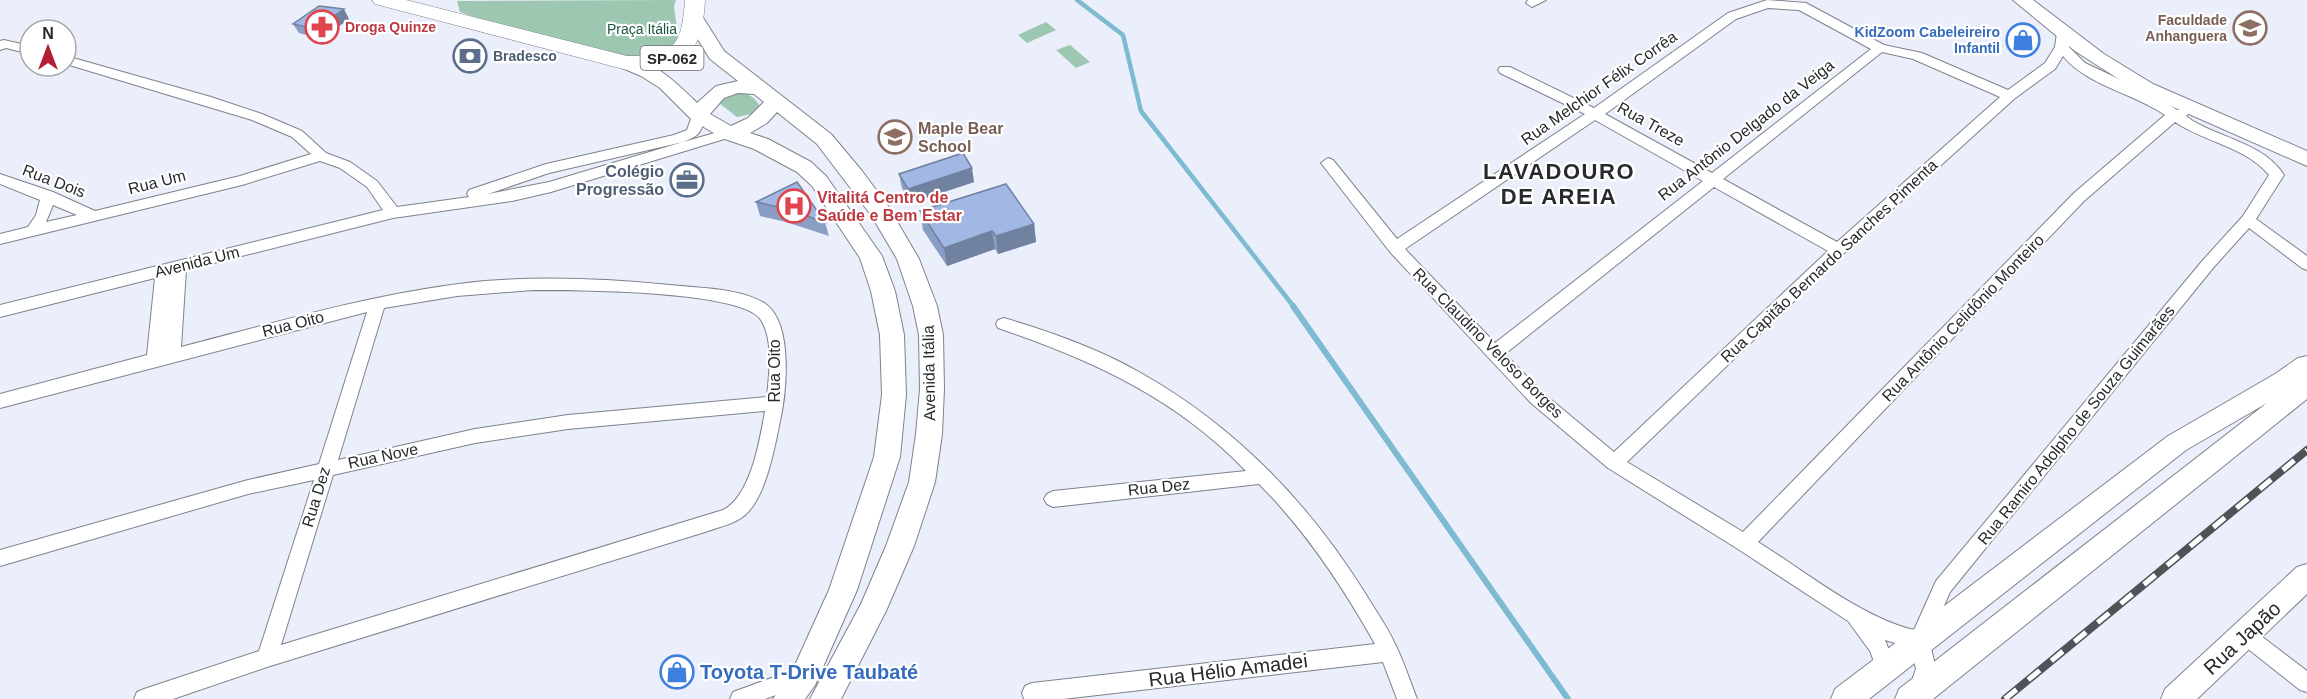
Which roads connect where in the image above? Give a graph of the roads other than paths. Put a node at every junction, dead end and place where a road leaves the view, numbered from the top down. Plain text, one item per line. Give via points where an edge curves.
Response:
1 (382, 0) edge
2 (2023, 0) edge
3 (2047, 1) edge
4 (1803, 3) edge
5 (441, 8) edge
6 (695, 10) edge
7 (2087, 32) junction
8 (2062, 40) junction
9 (0, 46) edge
10 (18, 47) edge
11 (1880, 48) junction
12 (627, 63) junction
13 (78, 64) edge
14 (2050, 66) junction
15 (2084, 69) junction
16 (1505, 70) dead end
17 (766, 94) junction
18 (2009, 96) junction
19 (2193, 109) junction
20 (1595, 114) junction
21 (699, 116) junction
22 (2173, 116) junction
23 (729, 133) junction
24 (2307, 143) edge
25 (321, 156) junction
26 (2307, 159) edge
27 (1328, 163) dead end
28 (0, 179) edge
29 (1713, 180) junction
30 (372, 184) junction
31 (48, 196) junction
32 (448, 203) junction
33 (393, 213) junction
34 (94, 216) junction
35 (366, 220) junction
36 (2248, 220) junction
37 (32, 232) junction
38 (0, 239) edge
39 (1395, 248) junction
40 (1838, 250) junction
41 (2307, 264) edge
42 (171, 268) junction
43 (378, 303) junction
44 (0, 310) edge
45 (1004, 324) dead end
46 (1494, 353) junction
47 (164, 357) junction
48 (2307, 365) edge
49 (2307, 385) edge
50 (0, 401) edge
51 (776, 403) junction
52 (1614, 463) junction
53 (325, 469) junction
54 (1266, 476) junction
55 (1053, 499) dead end
56 (1745, 543) junction
57 (0, 558) edge
58 (2307, 576) edge
59 (1854, 614) junction
60 (2245, 635) junction
61 (1920, 641) junction
62 (1389, 652) junction
63 (267, 658) junction
64 (1886, 668) junction
65 (805, 675) junction
66 (2307, 683) edge
67 (1032, 693) dead end
68 (1914, 696) edge
69 (144, 699) edge
70 (740, 699) edge
71 (788, 699) edge
72 (825, 699) edge
73 (1407, 699) edge
74 (1846, 699) edge
75 (2176, 699) edge

1 - 5 main road, SP-062
2 - 3 main road via 2038,6
2 - 8 main road
3 - 7 main road
4 - 11 street
4 - 20 street, Rua Melchior Félix Corrêa via 1767,4 1732,16
5 - 12 main road, SP-062
6 - 12 main road, SP-062 via 688,43 677,55 664,61
6 - 17 main road, Avenida Itália via 717,55
7 - 8 main road via 2069,30
7 - 24 main road via 2149,76
8 - 14 street, Rua Capitão Bernardo Sanches Pimenta
8 - 15 street via 2072,61
8 - 19 main road
9 - 10 street
11 - 18 street via 1917,56
11 - 29 street, Rua Antônio Delgado da Veiga
12 - 21 main road via 667,84
13 - 25 street via 257,117 297,134
14 - 15 street
14 - 18 street, Rua Capitão Bernardo Sanches Pimenta
15 - 22 street via 2152,100
16 - 20 street, Rua Treze
17 - 21 main road via 741,86 722,90 708,100
17 - 23 main road via 766,115 752,126
17 - 72 main road, Avenida Itália via 824,139 880,211 908,259 926,306 931,335 932,389 922,482 872,610
18 - 40 street, Rua Capitão Bernardo Sanches Pimenta
19 - 22 street, Rua Antônio Celidônio Monteiro
19 - 26 main road
20 - 29 street, Rua Treze
20 - 39 street, Rua Melchior Félix Corrêa
21 - 23 main road
21 - 32 street via 693,133 678,139 546,169
22 - 36 street, Rua Ramiro Adolpho de Souza Guimarães via 2271,166 2277,175
22 - 56 street, Rua Antônio Celidônio Monteiro via 2079,197
23 - 32 street via 551,187
23 - 65 main road via 793,160 819,181 871,256 892,334 894,395 887,457 843,591
25 - 30 street via 345,165
25 - 34 street, Rua Um via 242,180
27 - 39 street, Rua Claudino Veloso Borges
28 - 31 street, Rua Dois
29 - 40 street, Rua Treze
29 - 46 street, Rua Antônio Delgado da Veiga
30 - 33 street
30 - 35 street
31 - 34 street, Rua Dois
31 - 37 street via 43,216
32 - 33 street, Avenida Um
33 - 35 street, Avenida Um
34 - 37 street, Rua Um
35 - 42 street, Avenida Um
36 - 41 street
36 - 61 street, Rua Ramiro Adolpho de Souza Guimarães via 2200,273 1943,587
37 - 38 street, Rua Um
39 - 46 street, Rua Claudino Veloso Borges
40 - 52 street, Rua Capitão Bernardo Sanches Pimenta
42 - 44 street, Avenida Um
42 - 47 street
43 - 47 street, Rua Oito
43 - 51 street, Rua Oito via 486,287 571,284 734,299 762,310 773,329
43 - 53 street, Rua Dez
45 - 54 street via 1089,354 1158,390 1226,439
46 - 52 street, Rua Claudino Veloso Borges via 1537,398
47 - 50 street, Rua Oito
48 - 61 main road via 2177,443
49 - 68 main road
51 - 53 street, Rua Nove via 568,422 475,436
51 - 63 street, Rua Oito via 752,487 741,508 725,517
52 - 56 street, Rua Claudino Veloso Borges
53 - 57 street, Rua Nove
53 - 63 street, Rua Dez
54 - 55 street, Rua Dez
54 - 62 street via 1342,570
56 - 59 street, Rua Claudino Veloso Borges
58 - 60 main road, Rua Japão
59 - 61 street, Rua Claudino Veloso Borges via 1893,634
59 - 64 street, Rua Claudino Veloso Borges via 1878,646
60 - 66 street
60 - 75 main road, Rua Japão
61 - 64 main road
61 - 68 street via 1926,669
62 - 67 street, Rua Hélio Amadei
62 - 73 street
63 - 69 street, Rua Oito
64 - 74 main road
65 - 70 street
65 - 71 main road

